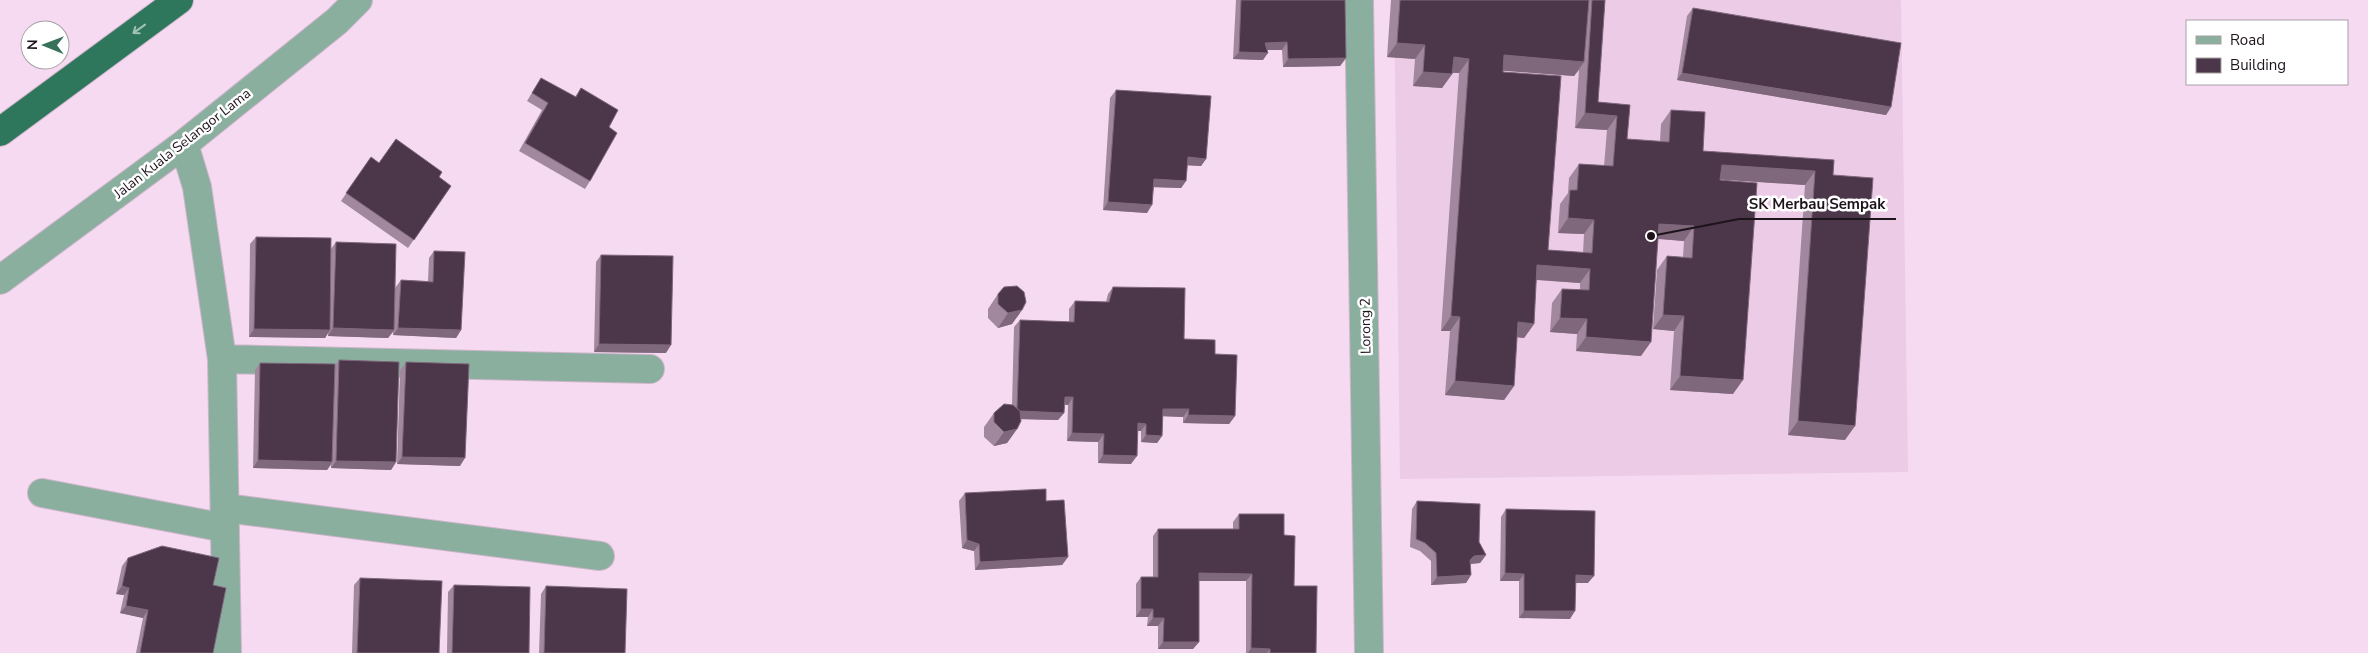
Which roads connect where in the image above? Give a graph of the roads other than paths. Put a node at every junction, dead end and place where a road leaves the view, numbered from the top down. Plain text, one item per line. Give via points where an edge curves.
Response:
1 (179, 0) edge
2 (358, 0) edge
3 (1359, 0) edge
4 (0, 132) edge
5 (184, 144) junction
6 (0, 280) edge
7 (222, 359) junction
8 (650, 369) dead end
9 (42, 493) dead end
10 (225, 518) junction
11 (600, 556) dead end
12 (227, 653) edge
13 (1369, 653) edge

1 -> 4 highway
2 - 5 street, Jalan Kuala Selangor Lama via 337,21
3 - 13 street, Lorong 2
5 - 6 street, Jalan Kuala Selangor Lama
5 - 7 street via 197,187
7 - 8 street
7 - 10 street
9 - 10 street
10 - 11 street
10 - 12 street

